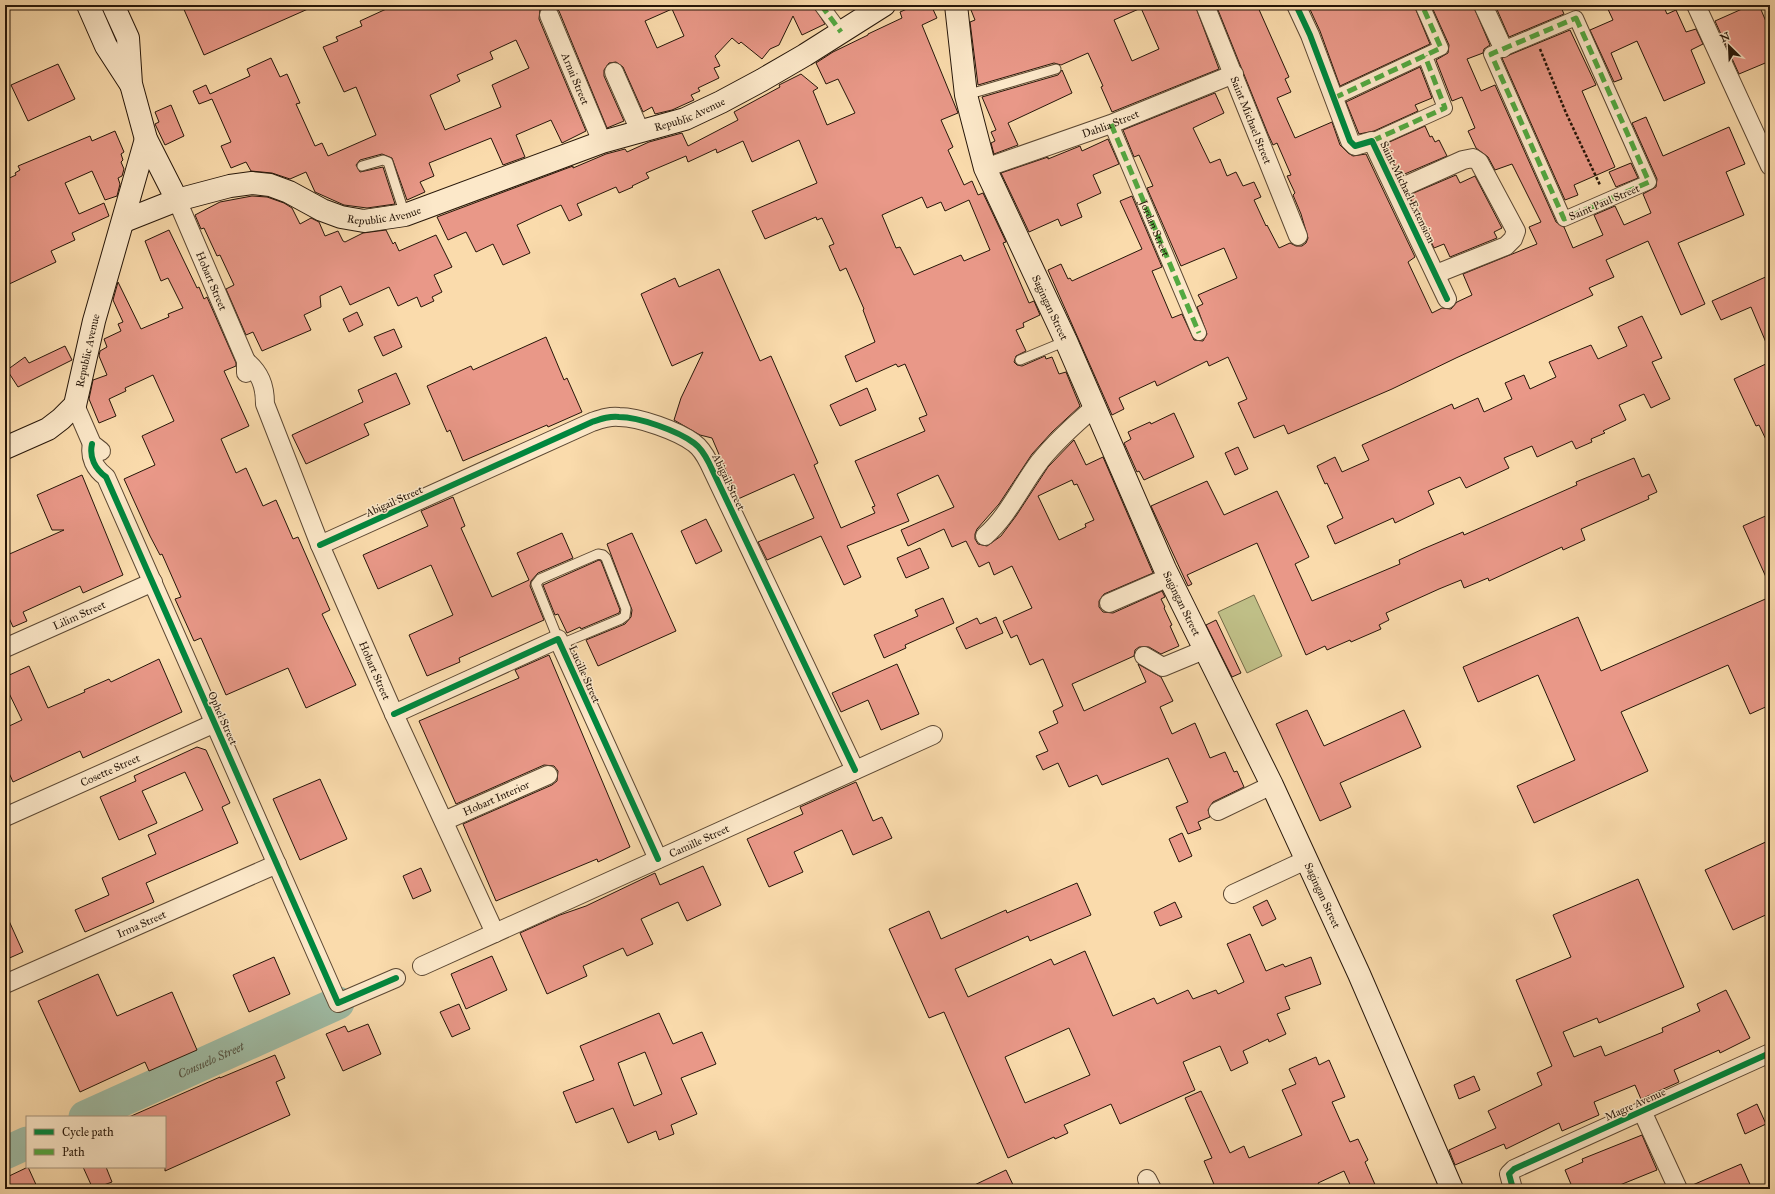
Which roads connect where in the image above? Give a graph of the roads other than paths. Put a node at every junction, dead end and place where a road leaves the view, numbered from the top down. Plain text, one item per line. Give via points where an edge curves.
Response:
1 (88, 5) edge
2 (113, 5) edge
3 (821, 5) edge
4 (884, 5) edge
5 (956, 5) edge
6 (1205, 5) edge
7 (1296, 5) edge
8 (1422, 5) edge
9 (1483, 5) edge
10 (1696, 5) edge
11 (549, 15) dead end
12 (841, 32) junction
13 (1503, 48) junction
14 (1425, 56) junction
15 (1056, 69) dead end
16 (614, 72) dead end
17 (1234, 74) junction
18 (131, 84) junction
19 (966, 95) junction
20 (1334, 98) junction
21 (1111, 124) junction
22 (640, 132) junction
23 (146, 139) junction
24 (1372, 141) junction
25 (602, 142) junction
26 (362, 166) dead end
27 (1770, 166) edge
28 (985, 168) junction
29 (1396, 190) junction
30 (176, 200) junction
31 (405, 215) junction
32 (124, 221) junction
33 (1298, 236) dead end
34 (1436, 274) junction
35 (1447, 299) dead end
36 (1199, 333) dead end
37 (1066, 341) junction
38 (1020, 360) dead end
39 (75, 404) junction
40 (1095, 406) junction
41 (5, 448) edge
42 (985, 536) dead end
43 (320, 545) junction
44 (1169, 577) junction
45 (153, 582) junction
46 (1109, 603) dead end
47 (560, 642) junction
48 (5, 648) edge
49 (1204, 650) junction
50 (1144, 656) dead end
51 (394, 714) junction
52 (215, 723) junction
53 (933, 735) dead end
54 (855, 770) junction
55 (548, 775) dead end
56 (1272, 785) junction
57 (1218, 811) dead end
58 (5, 818) edge
59 (444, 821) junction
60 (658, 859) junction
61 (1306, 860) junction
62 (277, 864) junction
63 (1233, 894) dead end
64 (495, 933) junction
65 (422, 966) dead end
66 (396, 978) dead end
67 (5, 984) edge
68 (1770, 1053) edge
69 (1642, 1111) junction
70 (1511, 1181) edge
71 (1452, 1189) edge
72 (1678, 1189) edge

1 - 18 main road via 106,46
2 - 18 main road via 128,38
3 - 12 street
4 - 12 main road, Republic Avenue
5 - 19 main road, Sagingan Street
6 - 17 street, Saint Michael Street
7 - 20 street, Saint Michael Extension
8 - 14 street via 1441,48
9 - 13 street
10 - 27 street
11 - 25 street, Arnai Street
12 - 22 main road, Republic Avenue via 721,102 685,119
13 - 13 street, Saint Paul Street via 1576,18 1649,182 1564,219 1491,54
14 - 20 street
14 - 24 street via 1446,108
15 - 19 lane
16 - 22 street
17 - 21 street, Dahlia Street
17 - 33 street, Saint Michael Street
18 - 23 main road
19 - 28 main road, Sagingan Street
20 - 24 street, Saint Michael Extension via 1352,145
21 - 28 street, Dahlia Street
21 - 36 street, Jordan Street
22 - 25 main road, Republic Avenue
23 - 30 main road
23 - 32 main road
24 - 29 street, Saint Michael Extension
25 - 31 main road, Republic Avenue
26 - 31 lane via 383,160 388,162
28 - 37 main road, Sagingan Street
29 - 34 street, Saint Michael Extension
29 - 34 street via 1473,158 1479,162 1516,231 1506,246
30 - 31 main road, Republic Avenue via 252,183 270,185 289,192 341,217 364,221
30 - 32 main road, Republic Avenue
30 - 43 street, Hobart Street via 246,361 250,385 265,404
32 - 39 main road, Republic Avenue via 94,321
34 - 35 street, Saint Michael Extension
37 - 38 lane
37 - 40 main road, Sagingan Street
39 - 41 main road via 48,428
39 - 45 street, Ophel Street via 92,444 100,449 108,466 106,477
40 - 42 street via 1068,430 1040,461 998,525
40 - 44 main road, Sagingan Street
43 - 51 street, Hobart Street
43 - 54 street, Abigail Street via 592,422 605,418 632,418 664,429 694,443 709,462
44 - 46 street
44 - 49 main road, Sagingan Street
45 - 48 street, Lilim Street
45 - 52 street, Ophel Street
47 - 47 lane via 536,584 540,579 598,554 603,555 626,609 625,616
47 - 51 street, Lucille Street
47 - 60 street, Lucille Street
49 - 50 street via 1163,667
49 - 56 main road, Sagingan Street
51 - 59 street, Hobart Street
52 - 58 street, Cosette Street
52 - 62 street, Ophel Street
53 - 54 street, Camille Street
54 - 60 street, Camille Street
55 - 59 street, Hobart Interior
56 - 57 street
56 - 61 main road, Sagingan Street
59 - 64 street, Hobart Street
60 - 64 street, Camille Street
61 - 63 street
61 - 71 main road, Sagingan Street via 1359,974
62 - 66 street, Ophel Street via 338,1003
62 - 67 street, Irma Street
64 - 65 street, Camille Street
68 - 69 street, Magre Avenue
69 - 70 street, Magre Avenue via 1514,1169
69 - 72 street

